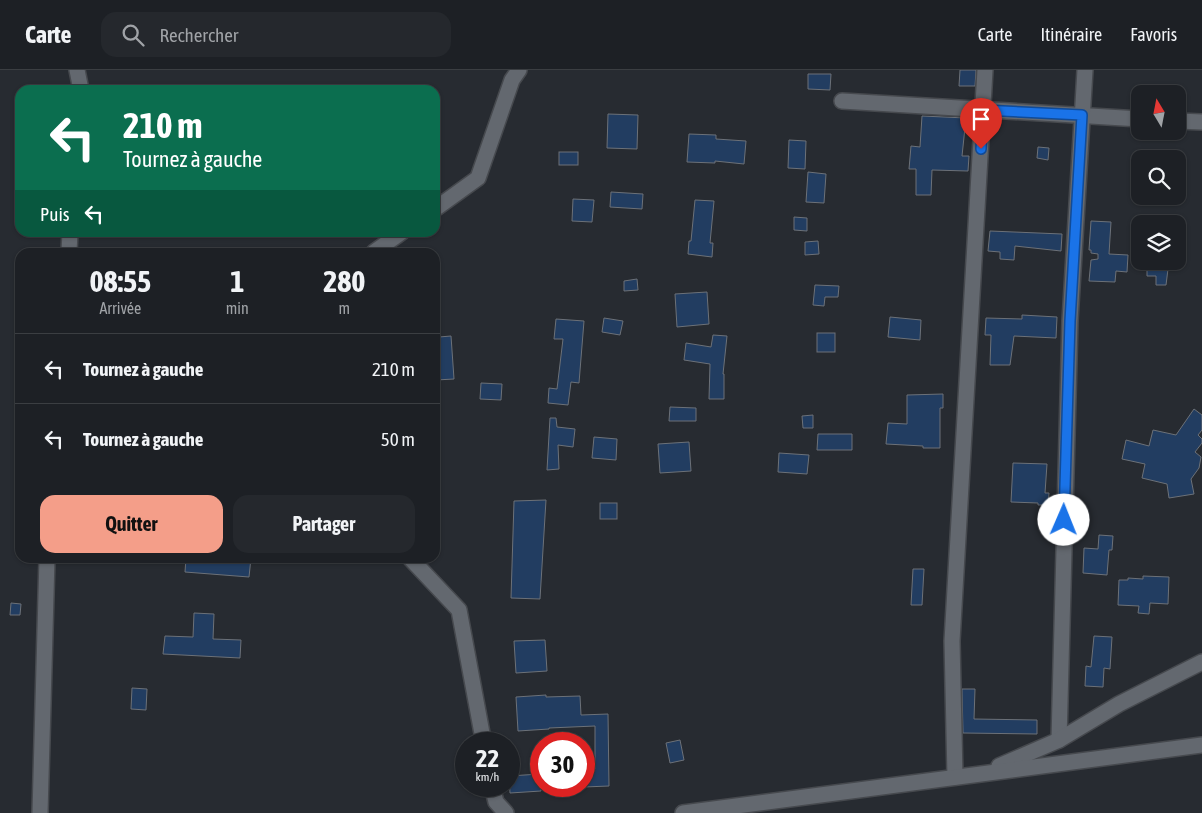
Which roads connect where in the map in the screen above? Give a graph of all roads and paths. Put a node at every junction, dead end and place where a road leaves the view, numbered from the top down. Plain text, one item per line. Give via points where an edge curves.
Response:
1 (77, 70) edge
2 (518, 70) edge
3 (985, 70) edge
4 (1085, 70) edge
5 (80, 85) edge
6 (842, 101) dead end
7 (983, 110) junction
8 (1082, 115) junction
9 (1131, 118) edge
10 (1186, 121) edge
11 (1202, 122) edge
12 (440, 205) edge
13 (395, 237) edge
14 (380, 248) edge
15 (47, 563) edge
16 (415, 563) edge
17 (1202, 662) edge
18 (482, 732) edge
19 (1059, 740) junction
20 (1202, 745) edge
21 (985, 773) junction
22 (955, 777) junction
23 (495, 797) edge
24 (40, 813) edge
25 (506, 813) edge
26 (683, 813) edge

1 - 5 street
2 - 12 street via 478,178
3 - 7 street
4 - 8 street
6 - 7 street
7 - 8 street
7 - 22 street via 952,641
8 - 9 street
8 - 19 street via 1070,321
10 - 11 street
13 - 14 street
15 - 24 street
16 - 18 street via 459,610
17 - 19 street via 1119,704
19 - 21 street
20 - 21 street
21 - 22 street
22 - 26 street
23 - 25 street

